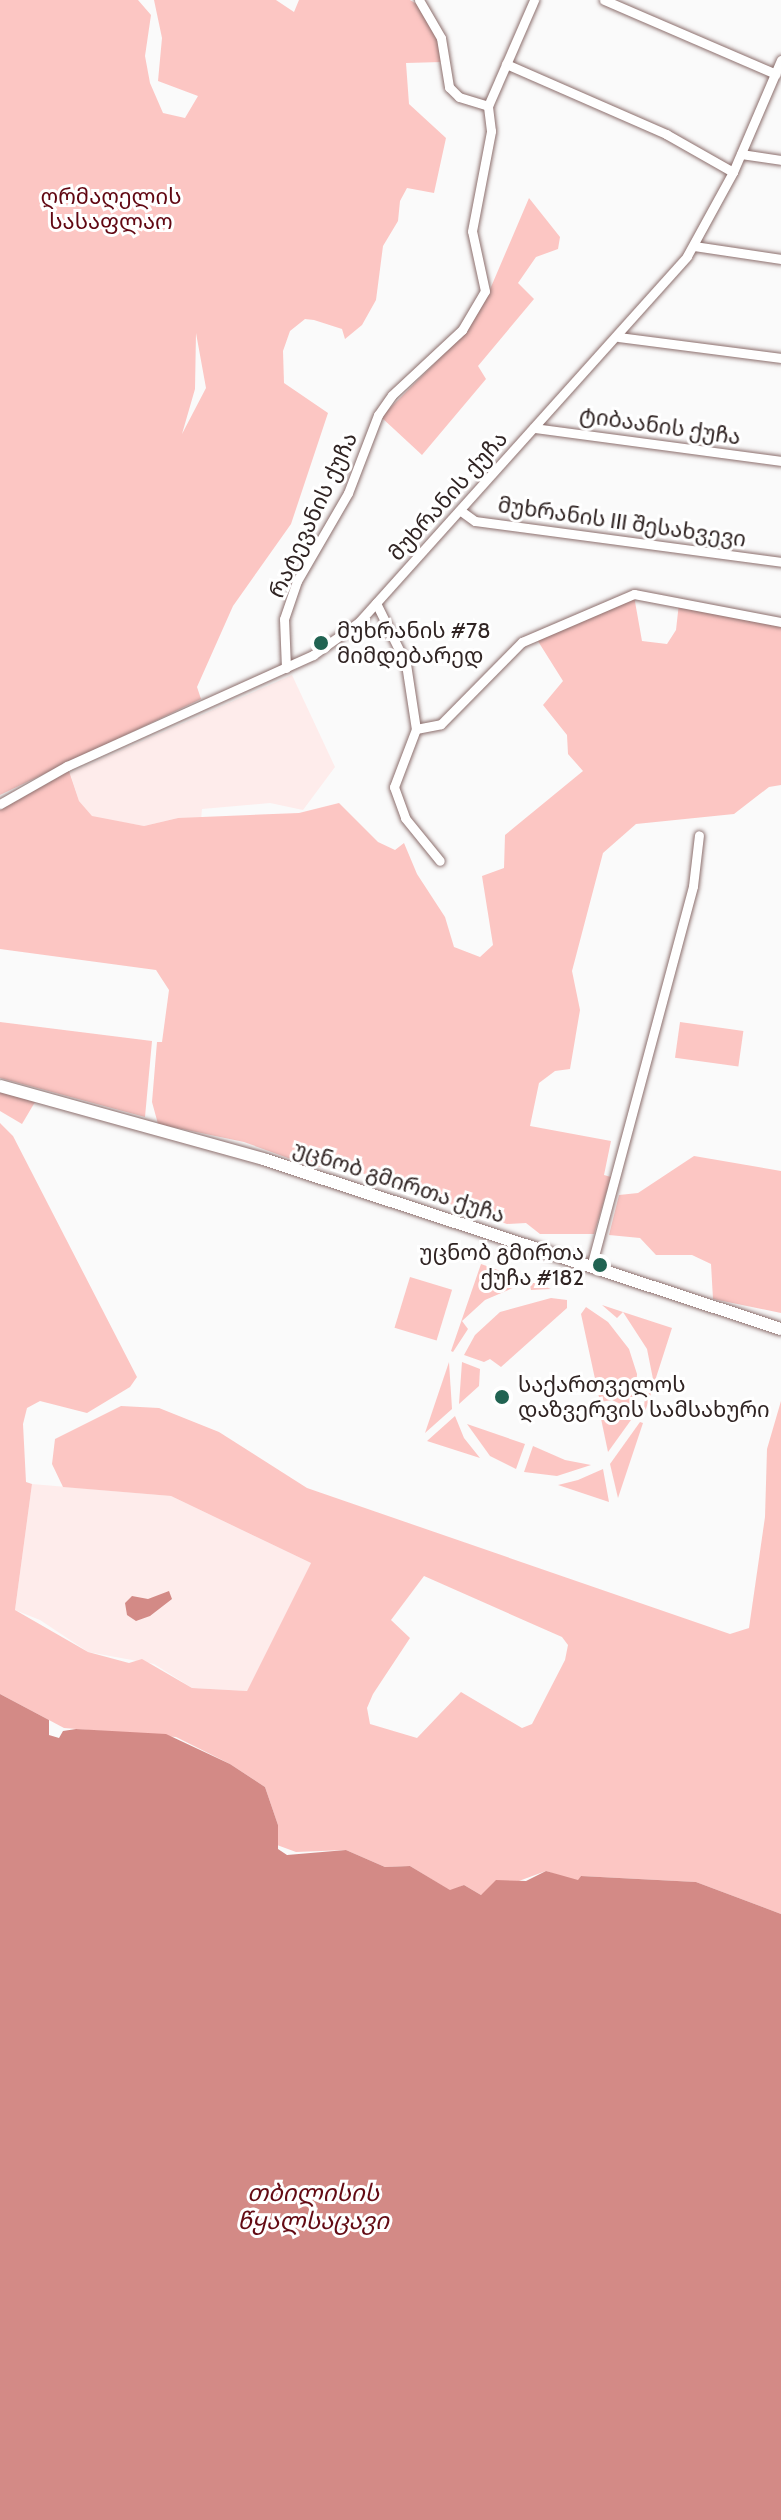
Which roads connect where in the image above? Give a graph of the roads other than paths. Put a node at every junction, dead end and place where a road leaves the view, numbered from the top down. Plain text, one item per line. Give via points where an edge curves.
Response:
1 (419, 0) edge
2 (534, 0) edge
3 (604, 0) edge
4 (781, 60) edge
5 (506, 64) junction
6 (776, 74) junction
7 (488, 106) junction
8 (741, 154) junction
9 (781, 160) edge
10 (733, 172) junction
11 (694, 246) junction
12 (781, 259) edge
13 (619, 337) junction
14 (781, 358) edge
15 (534, 428) junction
16 (781, 461) edge
17 (461, 511) junction
18 (781, 562) edge
19 (376, 603) junction
20 (781, 622) edge
21 (286, 668) junction
22 (416, 729) junction
23 (0, 804) edge
24 (699, 835) dead end
25 (440, 861) dead end
26 (0, 1086) edge
27 (591, 1267) junction
28 (781, 1329) edge

1 - 7 street via 441,38 449,87 459,97
2 - 5 street, რატევანის ქუჩა
3 - 6 street
4 - 6 street, მუხრანის ქუჩა
5 - 7 street, რატევანის ქუჩა
5 - 10 street via 666,134
6 - 8 street, მუხრანის ქუჩა
7 - 21 street, რატევანის ქუჩა via 491,131 472,231 485,291 462,330 392,395 378,415 348,493 297,581 284,619
8 - 9 street
8 - 10 street, მუხრანის ქუჩა
10 - 11 street, მუხრანის ქუჩა
11 - 12 street
11 - 13 street, მუხრანის ქუჩა
13 - 14 street
13 - 15 street, მუხრანის ქუჩა
15 - 16 street, ტიბაანის ქუჩა
15 - 17 street, მუხრანის ქუჩა
17 - 18 street, მუხრანის III შესახვევი via 475,521
17 - 19 street, მუხრანის ქუჩა
19 - 21 street, მუხრანის ქუჩა via 331,645
19 - 22 street via 406,664
20 - 22 street via 634,594 522,642 441,724
21 - 23 street, მუხრანის ქუჩა via 67,766
22 - 25 street via 394,787 405,818
24 - 27 street via 693,886
26 - 27 main road, უცნობ გმირთა ქუჩა via 250,1155
27 - 28 main road, უცნობ გმირთა ქუჩა

